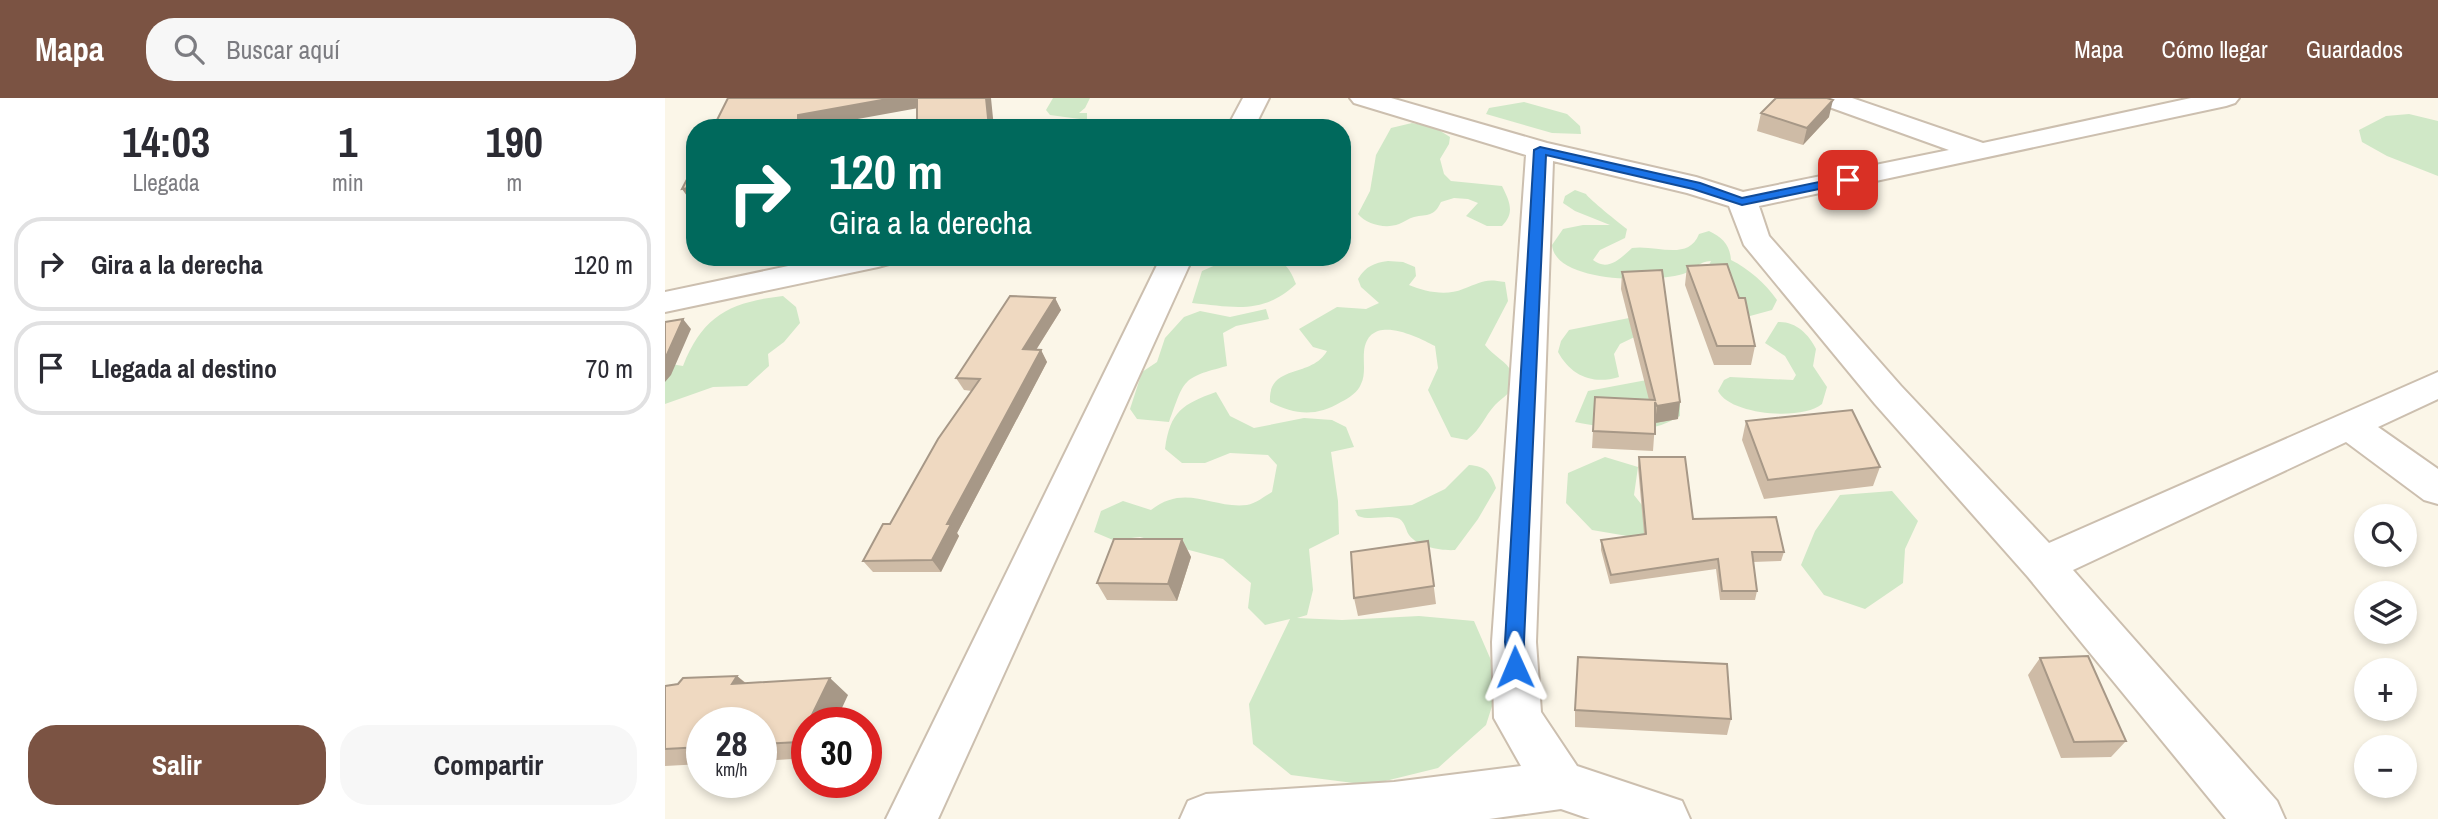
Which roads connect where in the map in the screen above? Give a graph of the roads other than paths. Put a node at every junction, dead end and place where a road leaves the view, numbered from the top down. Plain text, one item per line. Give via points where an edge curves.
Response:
1 (1256, 98) edge
2 (1363, 98) edge
3 (1827, 98) edge
4 (2226, 98) edge
5 (1245, 119) edge
6 (1540, 150) junction
7 (1981, 152) junction
8 (1742, 201) junction
9 (836, 266) edge
10 (1173, 266) edge
11 (665, 302) edge
12 (2438, 384) edge
13 (2349, 425) junction
14 (2438, 489) edge
15 (2043, 565) junction
16 (1561, 785) junction
17 (912, 819) edge
18 (1206, 819) edge
19 (1664, 819) edge
20 (2259, 819) edge

1 - 5 street
2 - 6 street
3 - 7 street
4 - 7 street
6 - 8 street
6 - 16 street via 1514,642 1518,718
7 - 8 street
8 - 15 street via 1755,239 1888,395
9 - 11 street
10 - 17 street
12 - 13 street
13 - 14 street
13 - 15 street
15 - 20 street
16 - 18 street via 1394,807
16 - 19 street

